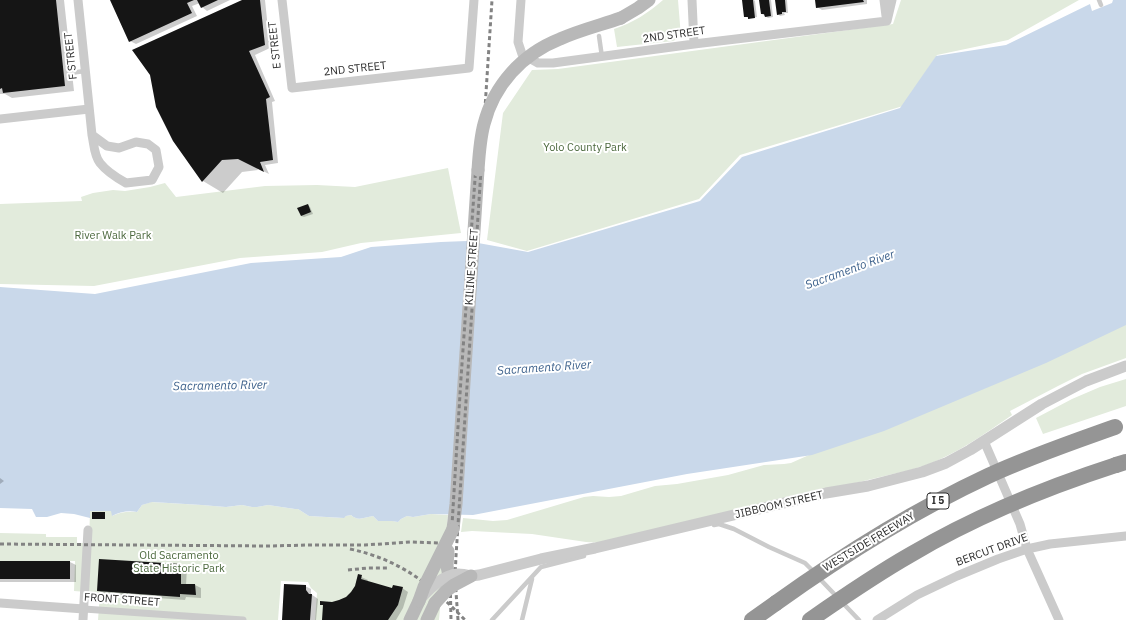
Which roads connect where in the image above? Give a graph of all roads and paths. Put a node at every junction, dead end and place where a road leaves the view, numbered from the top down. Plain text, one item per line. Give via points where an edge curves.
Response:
1 (78, 0) edge
2 (282, 0) edge
3 (474, 0) edge
4 (521, 0) edge
5 (649, 0) edge
6 (692, 0) edge
7 (884, 0) edge
8 (892, 0) edge
9 (887, 21) junction
10 (598, 36) dead end
11 (694, 44) junction
12 (602, 57) junction
13 (85, 71) junction
14 (70, 73) dead end
15 (292, 88) joint
16 (89, 109) junction
17 (0, 119) edge
18 (92, 135) junction
19 (1126, 366) edge
20 (1121, 425) edge
21 (984, 442) junction
22 (1121, 464) edge
23 (712, 526) dead end
24 (704, 528) dead end
25 (453, 529) junction
26 (697, 529) dead end
27 (88, 530) dead end
28 (689, 531) dead end
29 (1126, 536) edge
30 (1027, 549) junction
31 (449, 576) junction
32 (471, 576) junction
33 (532, 578) junction
34 (844, 597) junction
35 (419, 601) junction
36 (435, 602) junction
37 (0, 603) edge
38 (84, 609) junction
39 (83, 620) edge
40 (243, 620) edge
41 (410, 620) edge
42 (427, 620) edge
43 (492, 620) edge
44 (522, 620) edge
45 (752, 620) edge
46 (810, 620) edge
47 (816, 620) edge
48 (859, 620) edge
49 (877, 620) edge
50 (1059, 620) edge

1 - 13 street, F STREET
2 - 15 street, E STREET
3 - 15 street, 2ND STREET via 469,68
4 - 12 street, 2ND STREET via 518,42 522,54 538,63
5 - 25 main road, KILINE STREET, bridge via 621,18 560,38 530,55 500,87 486,115 480,148
6 - 11 street
7 - 9 street
8 - 9 street
9 - 11 street, 2ND STREET
10 - 12 lane
11 - 12 street, 2ND STREET
13 - 14 lane
13 - 16 street, F STREET
16 - 17 street
16 - 18 street, F STREET
18 - 18 street, F STREET via 99,163 112,174 126,183 152,180 159,167 156,150 148,144 136,142 119,148 107,146
19 - 21 street, JIBBOOM STREET via 1086,381 1042,404
20 - 45 highway, WESTSIDE FREEWAY / I 5, bridge via 1013,465 947,496 881,533 812,577
21 - 30 street via 1020,524
21 - 32 street, JIBBOOM STREET via 946,463 922,472
22 - 34 highway, bridge via 1029,496 986,515 911,554
23 - 48 lane via 719,524 734,529 805,563
24 - 26 lane
25 - 31 main road, KILINE STREET, bridge via 447,557
25 - 35 main road, bridge
27 - 38 street
28 - 33 lane via 541,567
29 - 30 street, BERCUT DRIVE
30 - 49 street, BERCUT DRIVE via 957,576 917,595
30 - 50 street
31 - 32 street, JIBBOOM STREET, bridge
31 - 35 street, bridge via 431,587
31 - 36 main road, bridge
32 - 36 main road, bridge via 454,585
33 - 43 lane
33 - 44 lane
34 - 46 highway, bridge
34 - 47 highway, bridge
35 - 41 main road
36 - 42 main road
37 - 38 street, FRONT STREET
38 - 39 street
38 - 40 street, FRONT STREET

